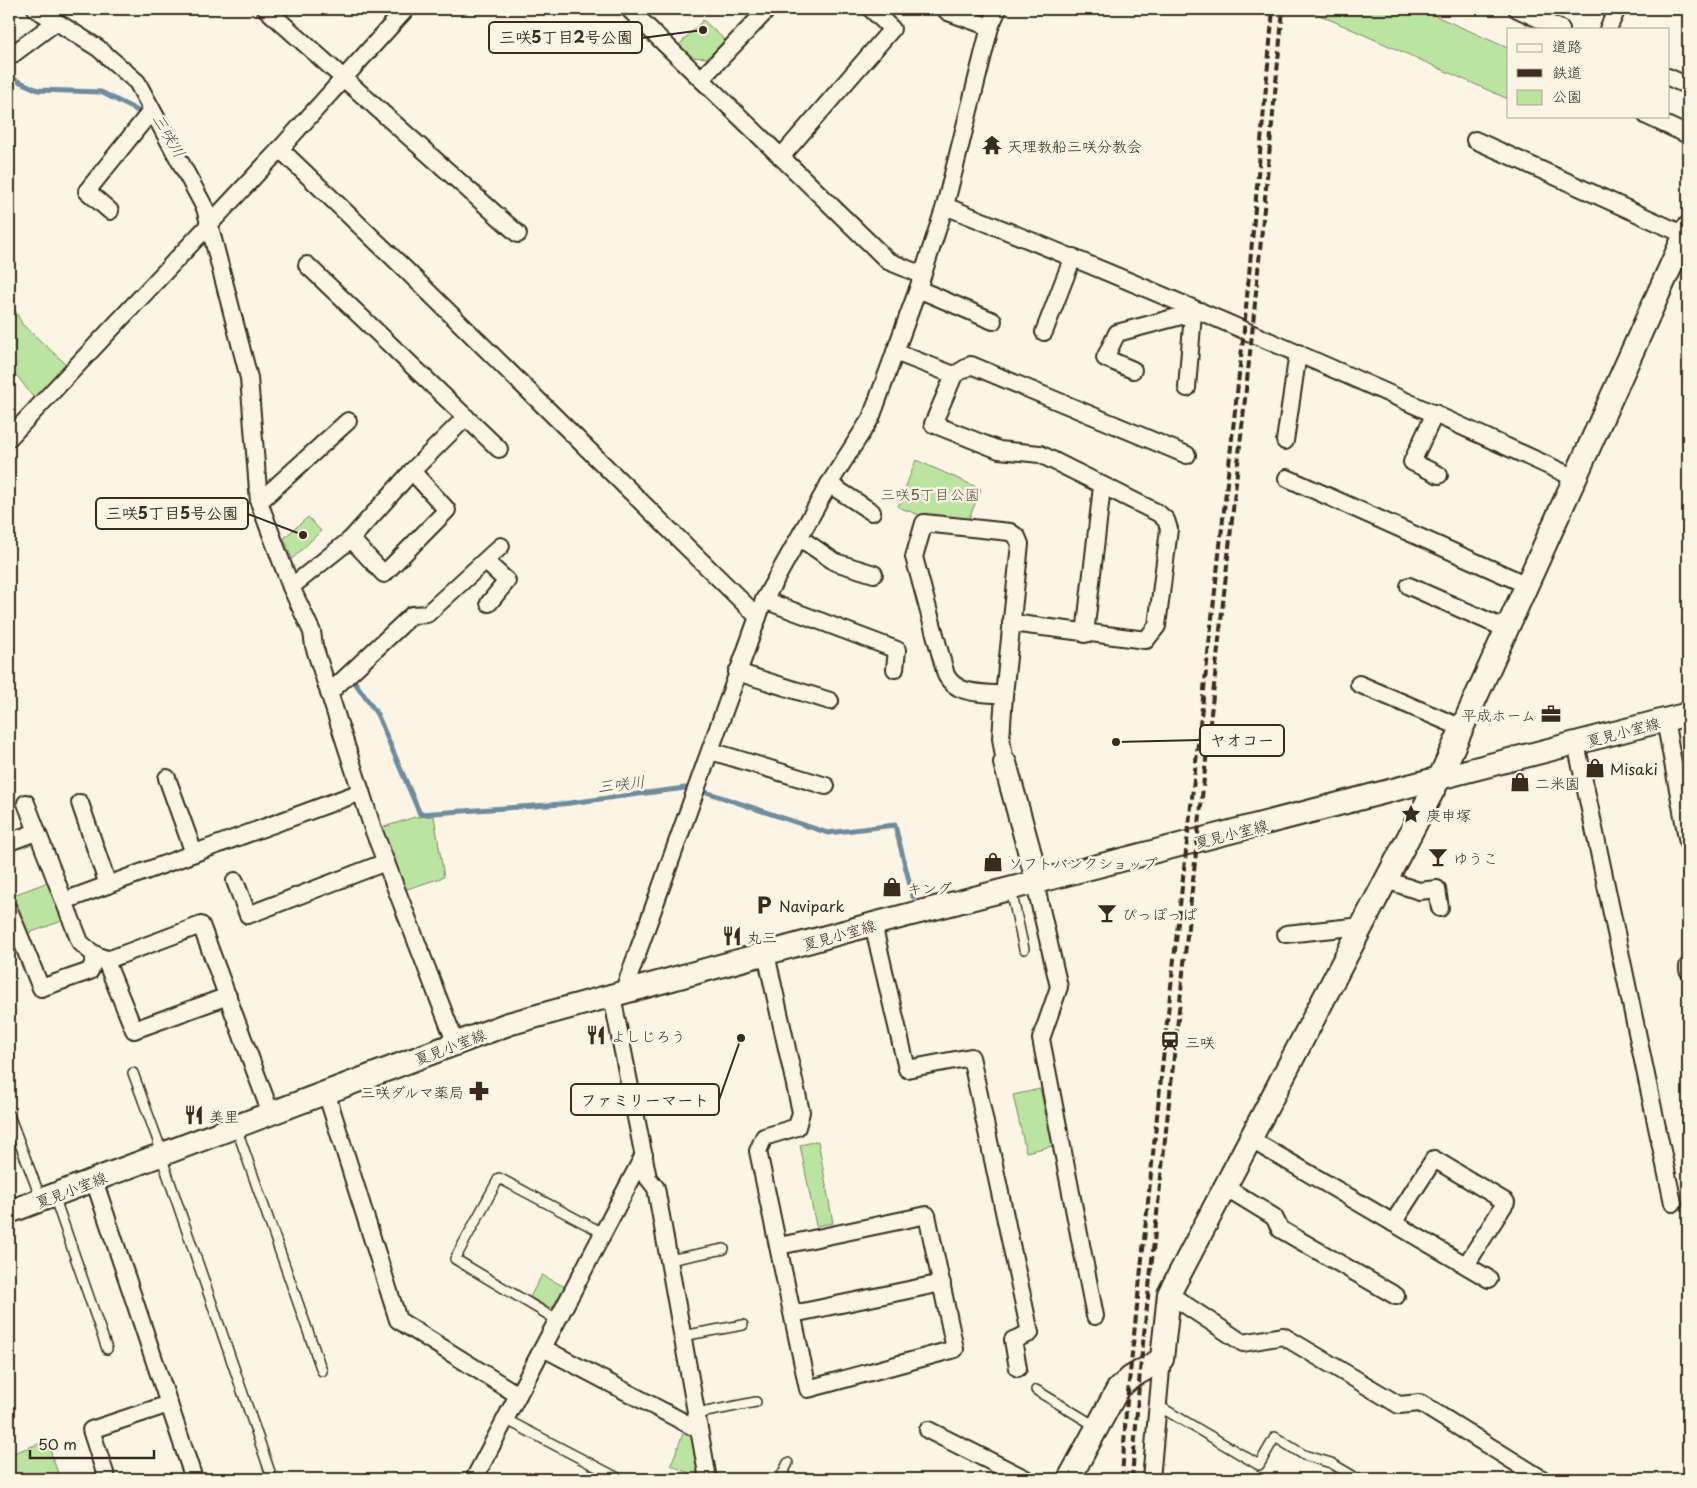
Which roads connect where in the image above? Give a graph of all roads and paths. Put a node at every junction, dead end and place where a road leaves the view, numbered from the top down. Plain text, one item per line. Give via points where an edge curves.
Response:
1 (36, 9) edge
2 (266, 9) edge
3 (406, 9) edge
4 (629, 9) edge
5 (871, 9) edge
6 (944, 9) edge
7 (998, 9) edge
8 (1517, 9) edge
9 (1617, 9) edge
10 (763, 10) edge
11 (56, 22) junction
12 (990, 27) junction
13 (1559, 28) edge
14 (1608, 28) edge
15 (9, 57) edge
16 (343, 77) junction
17 (1670, 78) edge
18 (701, 79) junction
19 (1688, 86) edge
20 (152, 110) junction
21 (1650, 118) edge
22 (1688, 135) edge
23 (1475, 140) dead end
24 (280, 150) junction
25 (781, 156) junction
26 (945, 206) junction
27 (110, 211) dead end
28 (209, 224) junction
29 (1687, 231) edge
30 (518, 234) dead end
31 (1073, 257) junction
32 (307, 265) dead end
33 (920, 282) junction
34 (1196, 312) junction
35 (993, 321) dead end
36 (1044, 332) dead end
37 (895, 352) junction
38 (1298, 353) junction
39 (1133, 370) dead end
40 (954, 374) junction
41 (1187, 388) dead end
42 (1435, 414) junction
43 (466, 417) junction
44 (348, 421) dead end
45 (9, 438) edge
46 (1285, 441) dead end
47 (499, 448) dead end
48 (1187, 455) dead end
49 (412, 471) junction
50 (1439, 475) dead end
51 (1287, 478) dead end
52 (1575, 478) junction
53 (829, 484) junction
54 (1102, 487) junction
55 (259, 502) junction
56 (872, 512) dead end
57 (800, 538) junction
58 (351, 539) junction
59 (501, 546) dead end
60 (486, 562) junction
61 (874, 574) dead end
62 (1527, 585) junction
63 (1409, 586) dead end
64 (291, 587) junction
65 (764, 600) junction
66 (489, 603) dead end
67 (758, 616) junction
68 (1011, 623) junction
69 (1506, 630) junction
70 (1085, 634) junction
71 (895, 669) dead end
72 (737, 672) junction
73 (1359, 684) dead end
74 (329, 694) junction
75 (1004, 695) junction
76 (830, 701) dead end
77 (1688, 714) edge
78 (1665, 720) junction
79 (1462, 728) junction
80 (1576, 743) junction
81 (711, 751) junction
82 (1005, 763) joint
83 (167, 778) dead end
84 (1439, 779) junction
85 (826, 786) dead end
86 (361, 792) junction
87 (26, 803) dead end
88 (80, 803) dead end
89 (36, 832) junction
90 (9, 842) edge
91 (1688, 843) edge
92 (194, 853) junction
93 (386, 862) junction
94 (1386, 880) junction
95 (235, 881) dead end
96 (1036, 883) junction
97 (108, 885) junction
98 (1010, 890) junction
99 (64, 901) junction
100 (1440, 908) dead end
101 (9, 910) edge
102 (873, 924) junction
103 (1362, 926) junction
104 (1286, 934) dead end
105 (1024, 949) dead end
106 (766, 954) junction
107 (100, 957) junction
108 (1688, 966) edge
109 (1688, 970) edge
110 (618, 994) junction
111 (228, 996) junction
112 (456, 1044) junction
113 (133, 1073) dead end
114 (326, 1092) junction
115 (271, 1114) junction
116 (9, 1115) edge
117 (236, 1127) junction
118 (1250, 1139) junction
119 (644, 1155) junction
120 (160, 1156) junction
121 (94, 1180) junction
122 (1225, 1187) junction
123 (48, 1198) junction
124 (1673, 1203) dead end
125 (9, 1212) edge
126 (1393, 1223) junction
127 (604, 1233) junction
128 (779, 1246) junction
129 (724, 1249) dead end
130 (669, 1260) junction
131 (1466, 1265) junction
132 (1489, 1279) dead end
133 (942, 1284) junction
134 (1169, 1294) junction
135 (1396, 1296) dead end
136 (793, 1314) junction
137 (1095, 1316) dead end
138 (557, 1320) junction
139 (743, 1325) dead end
140 (682, 1336) junction
141 (543, 1348) junction
142 (107, 1349) dead end
143 (1162, 1358) junction
144 (1018, 1368) dead end
145 (322, 1371) dead end
146 (1036, 1390) dead end
147 (518, 1395) junction
148 (756, 1402) dead end
149 (169, 1404) junction
150 (1157, 1405) junction
151 (696, 1414) junction
152 (505, 1420) junction
153 (1097, 1427) junction
154 (699, 1430) junction
155 (928, 1430) dead end
156 (788, 1464) dead end
157 (270, 1472) dead end
158 (107, 1479) edge
159 (194, 1479) edge
160 (474, 1479) edge
161 (620, 1479) edge
162 (708, 1479) edge
163 (780, 1479) edge
164 (1026, 1479) edge
165 (1069, 1479) edge
166 (1151, 1479) edge
167 (1358, 1479) edge
168 (1542, 1479) edge

1 - 11 street
2 - 16 street
3 - 16 street
4 - 18 street
5 - 25 street via 892,29
6 - 12 street
7 - 12 street
8 - 13 street
9 - 14 street
10 - 18 street
11 - 15 street
11 - 20 street via 98,48 137,82
12 - 26 street
16 - 24 street
16 - 30 street
17 - 19 street
18 - 25 street
20 - 27 street via 87,191
20 - 28 street via 205,208
21 - 22 street
23 - 29 street
24 - 28 street
24 - 67 street
25 - 33 street via 888,260
26 - 31 street
26 - 33 street
28 - 45 street
28 - 55 street via 248,378
29 - 52 main road
31 - 34 street
31 - 36 street
32 - 43 street
33 - 35 street
33 - 37 street
34 - 38 street
34 - 39 street via 1117,333 1105,358
34 - 41 street
37 - 40 street
37 - 53 street via 871,418
38 - 42 street
38 - 46 street
40 - 48 street via 971,365
40 - 54 street via 933,424 999,450 1040,454
42 - 50 street via 1412,462
42 - 52 street
43 - 47 street
43 - 49 street
44 - 55 street
49 - 58 street
49 - 58 street via 447,510 384,574
51 - 62 street
52 - 62 main road
53 - 56 street
53 - 57 street
54 - 70 street
54 - 70 street via 1158,513 1166,520 1168,538 1157,626 1153,634 1146,640
55 - 64 street
57 - 61 street via 834,562
57 - 65 street
58 - 64 street
59 - 60 street
60 - 66 street via 507,581
60 - 74 street via 427,614 412,615
62 - 69 main road
63 - 69 street
64 - 74 street via 312,632
65 - 67 street
65 - 71 street via 897,650
67 - 72 street
68 - 70 street
68 - 75 street
68 - 75 street via 1020,544 1017,537 1010,532 924,523 914,557 946,676 959,690
69 - 79 main road
72 - 76 street
72 - 81 street
73 - 79 street
74 - 86 street
75 - 82 street via 1002,738
77 - 78 main road, 夏見小室線
78 - 80 main road, 夏見小室線
78 - 91 street
79 - 84 main road
80 - 84 main road, 夏見小室線
80 - 124 street
81 - 85 street
81 - 110 street
82 - 96 main road
83 - 92 street
84 - 94 main road
84 - 96 main road, 夏見小室線
86 - 92 street
86 - 93 street
87 - 89 street
88 - 97 street
89 - 90 street
89 - 99 street
92 - 97 street
93 - 95 street via 248,916
93 - 112 street
94 - 100 street via 1420,891 1437,889
94 - 103 main road
96 - 98 main road, 夏見小室線
96 - 137 street via 1059,988 1041,1039
97 - 99 street
98 - 102 main road, 夏見小室線
98 - 105 lane
99 - 107 street via 80,942
101 - 107 street via 41,988 90,971
102 - 106 main road, 夏見小室線
102 - 144 street via 907,1069 971,1056 1030,1333 1013,1340
103 - 104 street
103 - 118 main road
106 - 110 main road, 夏見小室線
106 - 128 street via 801,1112 797,1126 764,1137 758,1151
107 - 111 street via 134,1030
107 - 111 street via 115,957 202,925
108 - 109 street
110 - 112 main road, 夏見小室線 via 508,1024
110 - 119 street
111 - 115 street
112 - 114 main road, 夏見小室線
113 - 120 lane via 158,1141
114 - 115 main road, 夏見小室線
114 - 147 street via 398,1320
115 - 117 main road, 夏見小室線
116 - 123 lane
117 - 120 main road, 夏見小室線
117 - 145 lane
118 - 122 main road
118 - 126 street
119 - 127 street
119 - 130 street via 648,1178 656,1188
120 - 121 main road, 夏見小室線
120 - 157 lane
121 - 123 main road, 夏見小室線
121 - 149 street
122 - 134 main road
122 - 135 street via 1274,1217 1280,1228
123 - 125 main road, 夏見小室線
123 - 142 lane
126 - 131 street
126 - 131 street via 1434,1159 1506,1202
127 - 138 street
127 - 138 lane via 500,1178 455,1259
128 - 133 street via 927,1215
128 - 136 street
129 - 130 lane
130 - 140 street
131 - 132 street
133 - 136 street
133 - 136 street via 955,1348 808,1389
134 - 143 main road
134 - 168 street via 1243,1343 1283,1336 1399,1405 1420,1403
138 - 141 street
139 - 140 lane
140 - 151 street
141 - 147 street
141 - 154 street
143 - 150 street
143 - 153 main road via 1118,1389
146 - 153 lane
147 - 152 street
148 - 151 lane
149 - 158 street via 91,1430
149 - 159 street
150 - 166 street
150 - 167 lane via 1259,1465 1275,1437
151 - 154 street
152 - 160 street
152 - 161 lane
153 - 165 main road
154 - 162 street
155 - 164 street
156 - 163 lane

